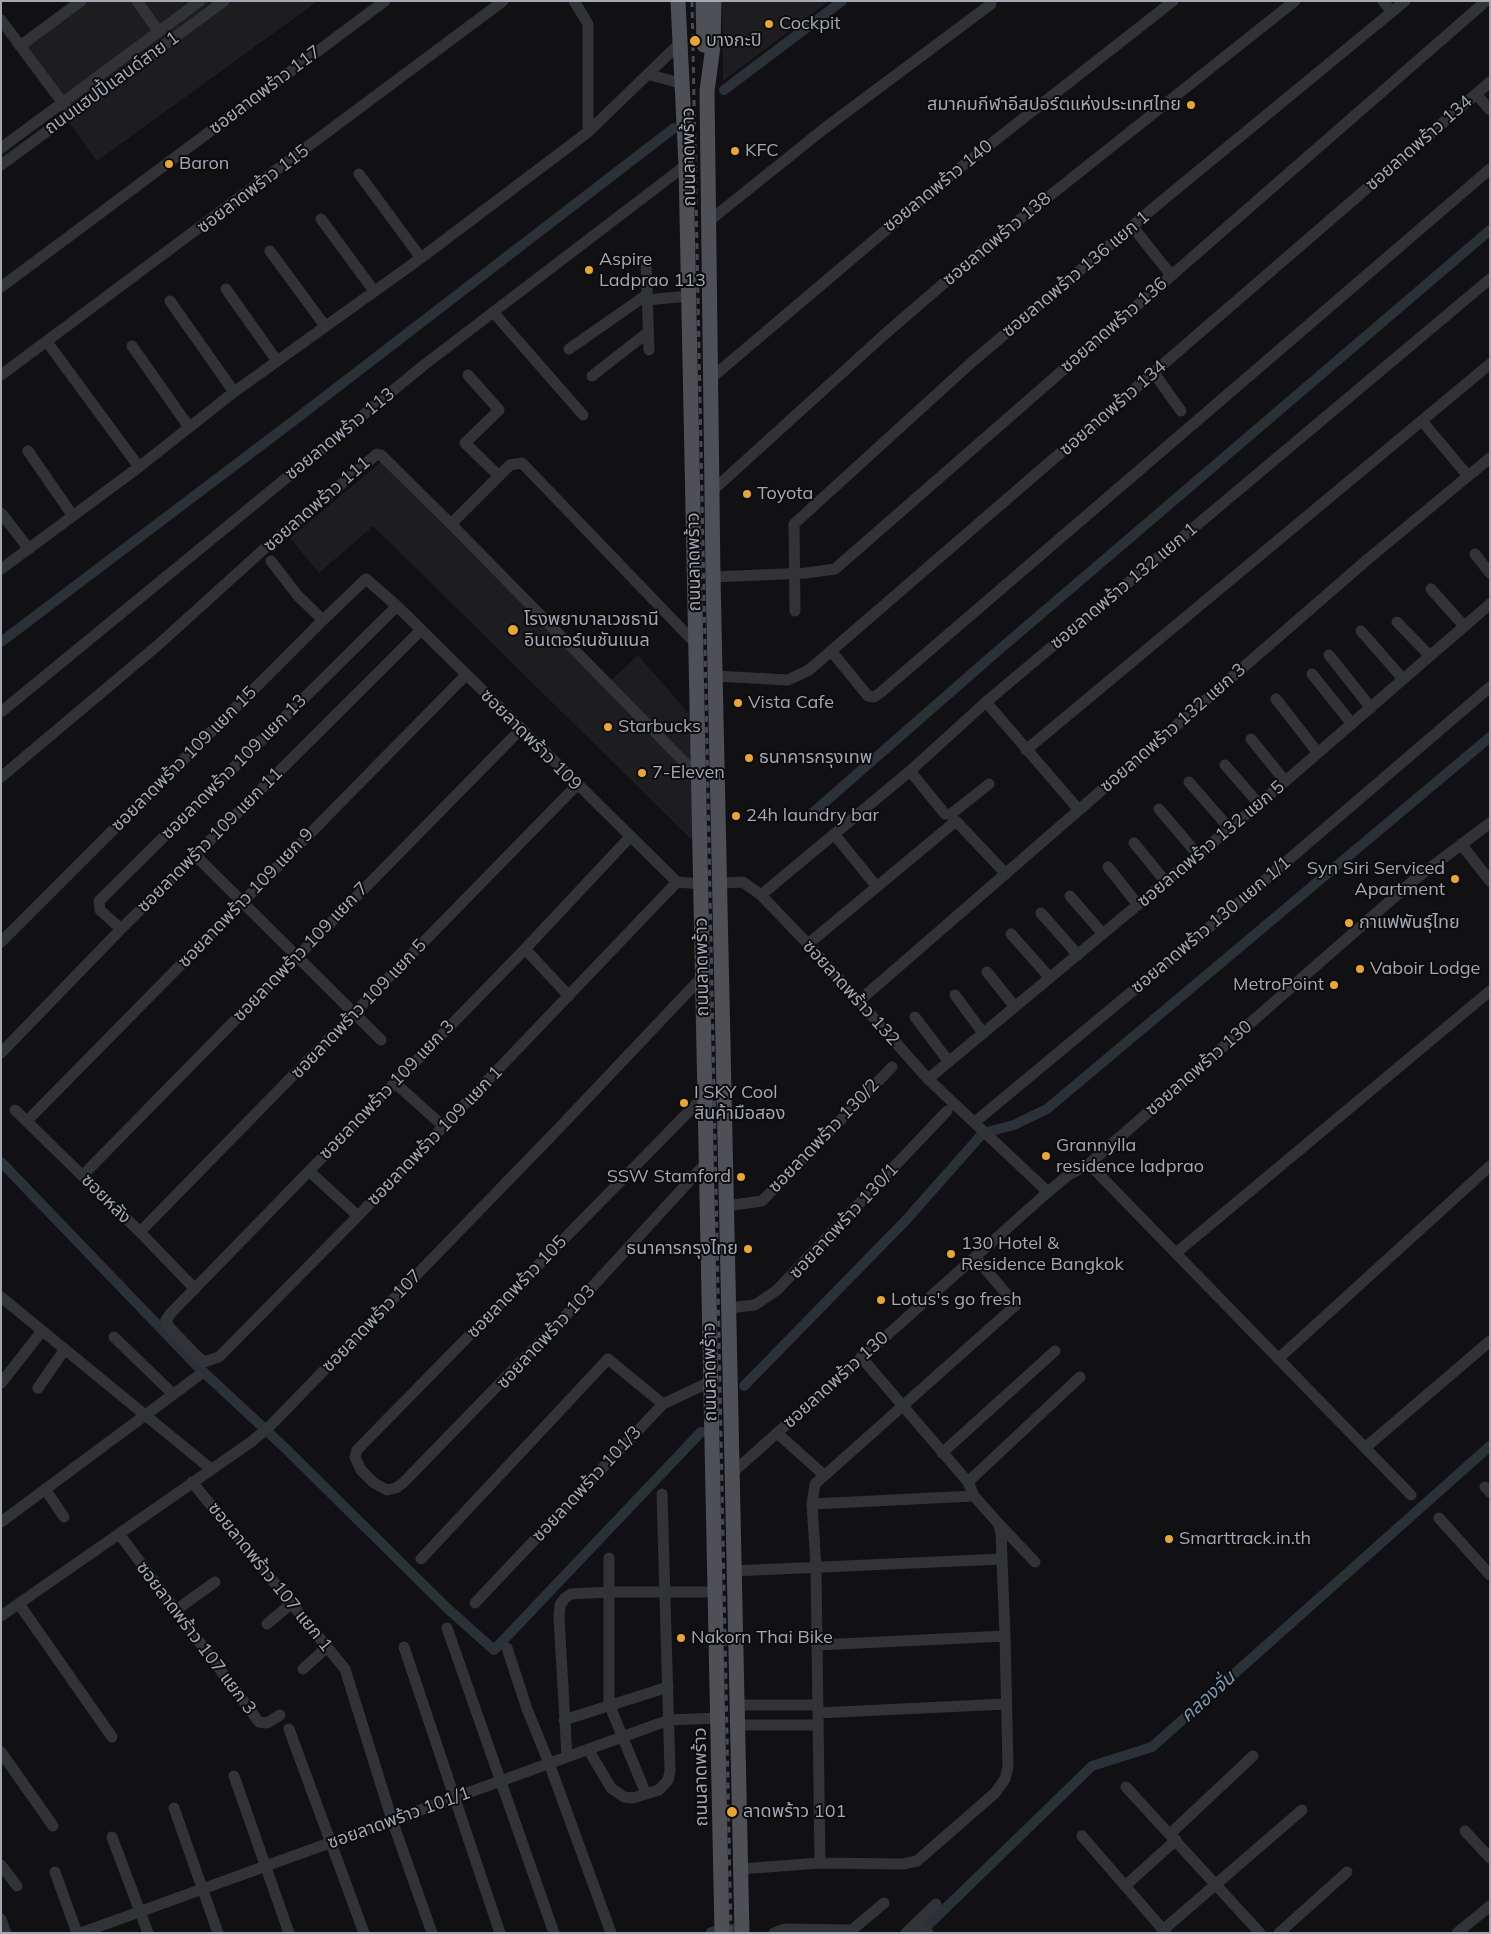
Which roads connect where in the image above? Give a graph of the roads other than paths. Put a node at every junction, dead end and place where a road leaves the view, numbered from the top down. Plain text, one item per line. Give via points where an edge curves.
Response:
1 (81, 1) edge
2 (137, 1) edge
3 (200, 1) edge
4 (224, 1) edge
5 (385, 1) edge
6 (503, 1) edge
7 (574, 1) edge
8 (678, 1) edge
9 (687, 1) edge
10 (702, 1) edge
11 (714, 1) edge
12 (1173, 1) edge
13 (1295, 1) edge
14 (1382, 1) edge
15 (1405, 1) edge
16 (1486, 1) edge
17 (990, 4) dead end
18 (1392, 12) junction
19 (1, 20) edge
20 (159, 32) junction
21 (679, 44) junction
22 (20, 46) junction
23 (650, 74) junction
24 (1490, 82) edge
25 (680, 83) junction
26 (707, 91) junction
27 (1476, 94) junction
28 (62, 102) junction
29 (1490, 110) edge
30 (70, 113) junction
31 (588, 132) junction
32 (686, 146) junction
33 (1, 148) edge
34 (1, 165) edge
35 (686, 165) junction
36 (1490, 169) edge
37 (359, 174) dead end
38 (322, 219) dead end
39 (709, 221) junction
40 (1132, 226) junction
41 (270, 251) dead end
42 (421, 258) junction
43 (646, 261) dead end
44 (1171, 275) junction
45 (1490, 279) edge
46 (1, 287) edge
47 (226, 290) dead end
48 (374, 291) junction
49 (689, 296) junction
50 (646, 298) junction
51 (170, 301) dead end
52 (493, 312) junction
53 (325, 326) junction
54 (647, 333) junction
55 (47, 342) junction
56 (132, 346) dead end
57 (569, 349) dead end
58 (649, 350) dead end
59 (277, 361) junction
60 (1490, 364) edge
61 (2, 373) edge
62 (1154, 373) junction
63 (468, 375) dead end
64 (592, 376) dead end
65 (710, 379) junction
66 (234, 392) junction
67 (1181, 411) dead end
68 (583, 415) dead end
69 (1422, 421) junction
70 (189, 427) junction
71 (28, 451) dead end
72 (1490, 458) edge
73 (138, 467) junction
74 (499, 476) junction
75 (1468, 476) junction
76 (712, 492) junction
77 (1, 513) edge
78 (73, 516) junction
79 (451, 524) junction
80 (28, 549) junction
81 (1475, 554) dead end
82 (271, 561) dead end
83 (1, 569) edge
84 (1490, 573) edge
85 (793, 574) junction
86 (713, 577) junction
87 (369, 580) joint
88 (1431, 589) dead end
89 (1490, 604) edge
90 (397, 606) junction
91 (795, 611) dead end
92 (323, 620) junction
93 (1397, 622) dead end
94 (1464, 626) junction
95 (421, 630) junction
96 (1362, 630) dead end
97 (696, 644) junction
98 (832, 652) junction
99 (1329, 655) dead end
100 (1430, 656) junction
101 (1312, 674) dead end
102 (466, 675) junction
103 (715, 676) junction
104 (1403, 679) junction
105 (1490, 687) edge
106 (1276, 699) dead end
107 (986, 702) junction
108 (1371, 708) junction
109 (1, 712) edge
110 (1352, 724) junction
111 (520, 730) junction
112 (1251, 739) dead end
113 (1026, 750) junction
114 (1318, 753) junction
115 (1225, 765) dead end
116 (910, 771) junction
117 (1, 777) edge
118 (700, 778) junction
119 (1190, 782) dead end
120 (1285, 782) junction
121 (989, 784) dead end
122 (577, 785) junction
123 (1259, 804) junction
124 (1159, 809) dead end
125 (1079, 810) junction
126 (1490, 823) edge
127 (1230, 829) junction
128 (834, 834) junction
129 (630, 837) junction
130 (1134, 843) dead end
131 (1461, 844) junction
132 (1198, 855) junction
133 (195, 856) junction
134 (1108, 867) dead end
135 (1006, 874) junction
136 (1490, 880) edge
137 (677, 882) junction
138 (1166, 882) junction
139 (719, 883) junction
140 (702, 884) junction
141 (877, 887) junction
142 (761, 896) junction
143 (1070, 896) dead end
144 (242, 902) junction
145 (1138, 905) junction
146 (1042, 913) dead end
147 (121, 929) junction
148 (1011, 934) dead end
149 (1103, 934) junction
150 (1, 942) edge
151 (808, 944) junction
152 (525, 949) junction
153 (1078, 955) junction
154 (298, 956) junction
155 (988, 972) dead end
156 (702, 977) junction
157 (1050, 978) junction
158 (1490, 991) edge
159 (955, 995) dead end
160 (569, 996) junction
161 (859, 1001) junction
162 (1015, 1007) junction
163 (354, 1014) junction
164 (915, 1016) dead end
165 (983, 1033) junction
166 (381, 1040) dead end
167 (1, 1052) edge
168 (949, 1062) junction
169 (892, 1067) dead end
170 (928, 1079) junction
171 (395, 1083) junction
172 (705, 1095) junction
173 (16, 1110) dead end
174 (947, 1110) dead end
175 (27, 1121) junction
176 (978, 1125) junction
177 (442, 1126) junction
178 (725, 1162) junction
179 (706, 1163) junction
180 (1089, 1164) junction
181 (1490, 1166) edge
182 (309, 1171) junction
183 (83, 1175) junction
184 (707, 1185) junction
185 (725, 1185) junction
186 (1048, 1192) junction
187 (726, 1206) junction
188 (358, 1216) junction
189 (140, 1232) junction
190 (1176, 1253) junction
191 (975, 1257) junction
192 (195, 1289) junction
193 (1, 1297) edge
194 (728, 1308) junction
195 (42, 1331) junction
196 (114, 1337) dead end
197 (1490, 1341) edge
198 (185, 1345) joint
199 (65, 1350) junction
200 (1055, 1351) dead end
201 (861, 1357) junction
202 (1278, 1358) junction
203 (198, 1376) dead end
204 (1080, 1377) dead end
205 (712, 1380) junction
206 (1, 1383) edge
207 (38, 1388) dead end
208 (173, 1394) junction
209 (663, 1404) junction
210 (903, 1406) junction
211 (144, 1415) junction
212 (777, 1433) junction
213 (1366, 1447) junction
214 (942, 1453) junction
215 (212, 1469) junction
216 (731, 1474) junction
217 (824, 1475) junction
218 (192, 1482) junction
219 (968, 1482) junction
220 (374, 1483) joint
221 (45, 1489) junction
222 (662, 1494) dead end
223 (1411, 1495) dead end
224 (974, 1496) junction
225 (812, 1504) junction
226 (64, 1517) dead end
227 (1439, 1518) dead end
228 (1, 1522) edge
229 (998, 1522) junction
230 (120, 1535) junction
231 (609, 1558) dead end
232 (420, 1559) dead end
233 (1002, 1559) junction
234 (1035, 1562) dead end
235 (816, 1567) junction
236 (733, 1571) junction
237 (1490, 1575) edge
238 (215, 1582) dead end
239 (609, 1592) junction
240 (717, 1592) junction
241 (664, 1593) junction
242 (292, 1603) junction
243 (475, 1603) dead end
244 (19, 1604) junction
245 (176, 1610) junction
246 (1, 1616) edge
247 (267, 1624) dead end
248 (447, 1628) dead end
249 (1004, 1636) junction
250 (818, 1645) junction
251 (328, 1647) junction
252 (404, 1647) dead end
253 (507, 1648) dead end
254 (303, 1669) dead end
255 (668, 1687) junction
256 (609, 1704) junction
257 (1006, 1704) junction
258 (736, 1705) junction
259 (818, 1714) junction
260 (280, 1715) dead end
261 (719, 1718) junction
262 (564, 1720) junction
263 (669, 1720) junction
264 (737, 1725) junction
265 (289, 1729) dead end
266 (112, 1737) dead end
267 (622, 1737) junction
268 (588, 1749) junction
269 (1, 1752) edge
270 (567, 1756) junction
271 (1253, 1756) dead end
272 (549, 1763) junction
273 (234, 1776) dead end
274 (499, 1781) junction
275 (1126, 1786) dead end
276 (646, 1794) junction
277 (456, 1797) junction
278 (174, 1808) dead end
279 (1302, 1810) dead end
280 (392, 1820) junction
281 (53, 1826) dead end
282 (1465, 1832) dead end
283 (1082, 1836) dead end
284 (112, 1837) dead end
285 (1173, 1837) junction
286 (330, 1843) junction
287 (1490, 1858) edge
288 (820, 1863) junction
289 (1, 1865) edge
290 (266, 1866) junction
291 (740, 1869) junction
292 (55, 1872) dead end
293 (1346, 1872) dead end
294 (1217, 1884) junction
295 (17, 1886) dead end
296 (1125, 1886) junction
297 (202, 1889) junction
298 (884, 1903) dead end
299 (936, 1904) dead end
300 (1490, 1906) edge
301 (140, 1912) junction
302 (1, 1919) edge
303 (918, 1923) junction
304 (718, 1931) edge
305 (1165, 1931) edge
306 (1465, 1931) edge
307 (742, 1932) edge
308 (851, 1932) edge
309 (6, 1933) edge
310 (77, 1933) edge
311 (81, 1933) edge
312 (148, 1933) edge
313 (218, 1933) edge
314 (290, 1933) edge
315 (364, 1933) edge
316 (432, 1933) edge
317 (500, 1933) edge
318 (554, 1933) edge
319 (611, 1933) edge
320 (774, 1933) edge
321 (906, 1933) edge
322 (928, 1933) edge
323 (1260, 1933) edge
324 (1279, 1933) edge

1 - 22 street
2 - 20 street
3 - 20 street, ถนนแฮปปี้แลนด์สาย 1
4 - 30 street, ถนนแฮปปี้แลนด์สาย 1
5 - 46 street, ซอยลาดพร้าว 117
6 - 55 street, ซอยลาดพร้าว 115
7 - 31 street via 588,24
8 - 21 main road, ถนนลาดพร้าว
9 - 32 main road
10 - 26 main road
11 - 26 main road, ถนนลาดพร้าว
12 - 65 street, ซอยลาดพร้าว 140 via 950,175
13 - 76 street, ซอยลาดพร้าว 138 via 994,240 885,334
14 - 18 street
15 - 18 street, ซอยลาดพร้าว 136 แยก 1
16 - 44 street, ซอยลาดพร้าว 136
17 - 39 street via 825,128
18 - 40 street, ซอยลาดพร้าว 136 แยก 1
19 - 22 street
20 - 28 street, ถนนแฮปปี้แลนด์สาย 1
21 - 23 street
21 - 25 main road, ถนนลาดพร้าว
22 - 28 street
23 - 25 street
23 - 31 street
24 - 27 street, ซอยลาดพร้าว 134
25 - 32 main road, ถนนลาดพร้าว
26 - 39 main road, ถนนลาดพร้าว
27 - 29 street
27 - 62 street, ซอยลาดพร้าว 134
28 - 30 street
28 - 33 street, ถนนแฮปปี้แลนด์สาย 1
30 - 34 street, ถนนแฮปปี้แลนด์สาย 1
31 - 42 street
32 - 35 main road, ถนนลาดพร้าว
35 - 49 main road, ถนนลาดพร้าว
35 - 52 street, ซอยลาดพร้าว 113
36 - 98 street via 880,693 868,696
37 - 42 street
38 - 48 street
39 - 65 main road, ถนนลาดพร้าว
40 - 44 street
40 - 85 street, ซอยลาดพร้าว 136 แยก 1 via 972,362 794,524
41 - 53 street
42 - 48 street
43 - 50 street
44 - 85 street, ซอยลาดพร้าว 136 via 835,569
45 - 107 street, ซอยลาดพร้าว 132 แยก 1
47 - 59 street
48 - 53 street
49 - 50 street
49 - 97 main road, ถนนลาดพร้าว
50 - 54 street
50 - 57 street
51 - 66 street
52 - 68 street
52 - 109 street, ซอยลาดพร้าว 113
53 - 59 street
54 - 58 street
54 - 64 street
55 - 61 street, ซอยลาดพร้าว 115
55 - 73 street
56 - 70 street
59 - 66 street
60 - 69 street
62 - 67 street
62 - 98 street, ซอยลาดพร้าว 134
63 - 74 street via 499,410 465,443
65 - 76 main road, ถนนลาดพร้าว
66 - 70 street
69 - 75 street
69 - 113 street
70 - 73 street
71 - 78 street
72 - 75 street, ซอยลาดพร้าว 132 แยก 3
73 - 78 street
74 - 79 street
74 - 97 street via 510,466 522,463
75 - 125 street, ซอยลาดพร้าว 132 แยก 3 via 1368,558
76 - 86 main road, ถนนลาดพร้าว
77 - 80 street
78 - 80 street
79 - 117 street, ซอยลาดพร้าว 111 via 381,455 373,456 158,645
79 - 118 street, ซอยลาดพร้าว 111
80 - 83 street
81 - 84 street
82 - 92 street via 298,596
85 - 86 street, ซอยลาดพร้าว 136
85 - 91 street, ซอยลาดพร้าว 136 แยก 1
86 - 103 main road, ถนนลาดพร้าว
87 - 90 street, ซอยลาดพร้าว 109
87 - 92 street, ซอยลาดพร้าว 109 แยก 15 via 363,581
88 - 94 street
89 - 94 street, ซอยลาดพร้าว 132 แยก 5
90 - 95 street, ซอยลาดพร้าว 109
90 - 147 street, ซอยลาดพร้าว 109 แยก 13 via 99,901 100,910
92 - 150 street, ซอยลาดพร้าว 109 แยก 15
93 - 100 street
94 - 100 street, ซอยลาดพร้าว 132 แยก 5
95 - 102 street, ซอยลาดพร้าว 109
95 - 133 street, ซอยลาดพร้าว 109 แยก 11
96 - 104 street
97 - 118 main road, ถนนลาดพร้าว
98 - 103 street, ซอยลาดพร้าว 134 via 799,677 788,680
99 - 108 street
100 - 104 street, ซอยลาดพร้าว 132 แยก 5
101 - 110 street
102 - 111 street, ซอยลาดพร้าว 109
102 - 144 street, ซอยลาดพร้าว 109 แยก 9
103 - 139 main road, ถนนลาดพร้าว
104 - 108 street, ซอยลาดพร้าว 132 แยก 5
105 - 176 street, ซอยลาดพร้าว 130 แยก 1/1
106 - 114 street
107 - 113 street
107 - 116 street, ซอยลาดพร้าว 132 แยก 1
108 - 110 street, ซอยลาดพร้าว 132 แยก 5
110 - 114 street, ซอยลาดพร้าว 132 แยก 5
111 - 122 street, ซอยลาดพร้าว 109
111 - 154 street, ซอยลาดพร้าว 109 แยก 7
112 - 120 street
113 - 125 street
114 - 120 street, ซอยลาดพร้าว 132 แยก 5
115 - 123 street
116 - 121 street via 945,814 951,814
116 - 128 street, ซอยลาดพร้าว 132 แยก 1
118 - 140 main road, ถนนลาดพร้าว
119 - 127 street
120 - 123 street, ซอยลาดพร้าว 132 แยก 5
122 - 129 street, ซอยลาดพร้าว 109
122 - 163 street, ซอยลาดพร้าว 109 แยก 5
123 - 127 street, ซอยลาดพร้าว 132 แยก 5
124 - 132 street
125 - 135 street, ซอยลาดพร้าว 132 แยก 3
126 - 131 street, ซอยลาดพร้าว 130
127 - 132 street, ซอยลาดพร้าว 132 แยก 5
128 - 141 street
128 - 142 street, ซอยลาดพร้าว 132 แยก 1
129 - 137 street, ซอยลาดพร้าว 109
129 - 152 street, ซอยลาดพร้าว 109 แยก 3
130 - 138 street
131 - 136 street
131 - 180 street, ซอยลาดพร้าว 130 via 1414,880
132 - 138 street, ซอยลาดพร้าว 132 แยก 5
133 - 144 street
133 - 147 street, ซอยลาดพร้าว 109 แยก 11
134 - 145 street
135 - 141 street via 956,821
135 - 161 street, ซอยลาดพร้าว 132 แยก 3
137 - 140 street
137 - 160 street, ซอยลาดพร้าว 109 แยก 1
138 - 145 street, ซอยลาดพร้าว 132 แยก 5
139 - 142 street, ซอยลาดพร้าว 132 via 742,882
139 - 178 main road, ถนนลาดพร้าว
140 - 156 main road, ถนนลาดพร้าว
141 - 151 street
142 - 151 street, ซอยลาดพร้าว 132
143 - 149 street
144 - 154 street
144 - 175 street, ซอยลาดพร้าว 109 แยก 9
145 - 149 street, ซอยลาดพร้าว 132 แยก 5
146 - 153 street
147 - 167 street, ซอยลาดพร้าว 109 แยก 11
148 - 157 street
149 - 153 street, ซอยลาดพร้าว 132 แยก 5
151 - 161 street, ซอยลาดพร้าว 132
152 - 160 street
152 - 171 street, ซอยลาดพร้าว 109 แยก 3
153 - 157 street, ซอยลาดพร้าว 132 แยก 5
154 - 163 street
154 - 183 street, ซอยลาดพร้าว 109 แยก 7
155 - 162 street
156 - 172 main road, ถนนลาดพร้าว
156 - 215 street, ซอยลาดพร้าว 107 via 271,1425
157 - 162 street, ซอยลาดพร้าว 132 แยก 5
158 - 190 street
159 - 165 street
160 - 177 street, ซอยลาดพร้าว 109 แยก 1
161 - 170 street, ซอยลาดพร้าว 132
162 - 165 street, ซอยลาดพร้าว 132 แยก 5
163 - 166 street
163 - 189 street, ซอยลาดพร้าว 109 แยก 5
164 - 168 street
165 - 168 street, ซอยลาดพร้าว 132 แยก 5
168 - 170 street, ซอยลาดพร้าว 132 แยก 5
169 - 187 street, ซอยลาดพร้าว 130/2 via 762,1200
170 - 176 street, ซอยลาดพร้าว 132
171 - 177 street
171 - 182 street, ซอยลาดพร้าว 109 แยก 3
172 - 179 main road, ถนนลาดพร้าว
172 - 220 street, ซอยลาดพร้าว 105 via 356,1450 357,1463
173 - 175 street, ซอยหลัง
174 - 194 street, ซอยลาดพร้าว 130/1 via 778,1290 755,1305
175 - 183 street, ซอยหลัง
176 - 186 street, ซอยลาดพร้าว 132
177 - 188 street, ซอยลาดพร้าว 109 แยก 1
178 - 179 main road
178 - 185 main road, ถนนลาดพร้าว
179 - 184 main road, ถนนลาดพร้าว
179 - 220 street, ซอยลาดพร้าว 103 via 565,1317 403,1483 387,1490
180 - 186 street, ซอยลาดพร้าว 130
180 - 190 street
181 - 202 street
182 - 188 street
182 - 192 street, ซอยลาดพร้าว 109 แยก 3
183 - 189 street, ซอยหลัง
184 - 185 main road
184 - 205 main road, ถนนลาดพร้าว
185 - 187 main road, ถนนลาดพร้าว
186 - 191 street, ซอยลาดพร้าว 130
187 - 194 main road, ถนนลาดพร้าว
188 - 198 street, ซอยลาดพร้าว 109 แยก 1 via 219,1358 204,1362
189 - 192 street, ซอยหลัง
190 - 202 street
191 - 201 street, ซอยลาดพร้าว 130
191 - 210 street via 1016,1305
192 - 198 street, ซอยลาดพร้าว 109 แยก 3 via 166,1320
193 - 195 street
194 - 216 main road, ถนนลาดพร้าว
195 - 199 street
195 - 206 street
196 - 208 street
197 - 213 street
199 - 207 street
199 - 211 street
200 - 214 street
201 - 210 street
201 - 212 street, ซอยลาดพร้าว 130
202 - 213 street
203 - 208 street
204 - 219 street
205 - 209 street, ซอยลาดพร้าว 101/3
205 - 240 main road, ถนนลาดพร้าว
208 - 211 street
209 - 232 street via 608,1359
209 - 243 street, ซอยลาดพร้าว 101/3
210 - 214 street
210 - 217 street
211 - 215 street
211 - 221 street
212 - 216 street, ซอยลาดพร้าว 130
212 - 217 street
213 - 223 street
214 - 219 street
215 - 218 street, ซอยลาดพร้าว 107
216 - 236 main road, ถนนลาดพร้าว
217 - 225 street via 815,1484
218 - 230 street, ซอยลาดพร้าว 107
218 - 242 street, ซอยลาดพร้าว 107 แยก 1
219 - 224 street
221 - 226 street
221 - 228 street
222 - 241 street
224 - 225 street
224 - 229 street
225 - 235 street
227 - 237 street
229 - 233 street
229 - 234 street
230 - 244 street, ซอยลาดพร้าว 107
230 - 245 street, ซอยลาดพร้าว 107 แยก 3
231 - 239 street
233 - 235 street
233 - 249 street
235 - 236 street
235 - 250 street
236 - 258 main road, ถนนลาดพร้าว
238 - 245 street
239 - 241 street
239 - 256 street
239 - 262 street via 572,1594 560,1605
240 - 241 street
240 - 261 main road, ถนนลาดพร้าว
241 - 255 street
242 - 247 street
242 - 251 street, ซอยลาดพร้าว 107 แยก 1
244 - 246 street, ซอยลาดพร้าว 107
244 - 266 street
245 - 260 street, ซอยลาดพร้าว 107 แยก 3 via 260,1722 267,1723
248 - 274 street
249 - 250 street
249 - 257 street
250 - 259 street
251 - 254 street
251 - 280 street, ซอยลาดพร้าว 107 แยก 1 via 347,1673
252 - 277 street
253 - 272 street via 526,1709
255 - 256 street
255 - 263 street
256 - 262 street
256 - 267 street
257 - 259 street
257 - 288 street via 1008,1766 1005,1779 995,1793 930,1852 918,1861 903,1864
258 - 259 street
258 - 264 main road, ถนนลาดพร้าว
259 - 264 street
259 - 288 street
261 - 263 street, ซอยลาดพร้าว 101/1
261 - 304 main road, ถนนลาดพร้าว
262 - 270 street
263 - 267 street, ซอยลาดพร้าว 101/1
263 - 276 street via 668,1780 659,1790
264 - 291 main road, ถนนลาดพร้าว
265 - 286 street
267 - 268 street, ซอยลาดพร้าว 101/1
267 - 276 street
268 - 270 street, ซอยลาดพร้าว 101/1
268 - 276 street via 617,1793 633,1798
269 - 281 street
270 - 272 street, ซอยลาดพร้าว 101/1
271 - 285 street
272 - 274 street, ซอยลาดพร้าว 101/1
272 - 319 street
273 - 290 street
274 - 277 street, ซอยลาดพร้าว 101/1
274 - 318 street
275 - 285 street
277 - 280 street, ซอยลาดพร้าว 101/1
277 - 317 street
278 - 297 street
279 - 294 street
280 - 286 street, ซอยลาดพร้าว 101/1
280 - 316 street, ซอยลาดพร้าว 107 แยก 1
282 - 287 street
283 - 296 street
284 - 301 street
285 - 294 street
285 - 296 street
286 - 290 street, ซอยลาดพร้าว 101/1
286 - 315 street
288 - 291 street
289 - 295 street
290 - 297 street, ซอยลาดพร้าว 101/1
290 - 314 street
291 - 307 main road, ถนนลาดพร้าว
292 - 310 street
293 - 324 street
294 - 305 street
294 - 323 street
296 - 305 street
297 - 301 street, ซอยลาดพร้าว 101/1
297 - 313 street
298 - 308 street
299 - 303 street
300 - 306 street
301 - 311 street, ซอยลาดพร้าว 101/1
301 - 312 street
302 - 309 street
303 - 321 street
303 - 322 street
304 - 307 street
308 - 320 street via 785,1929

